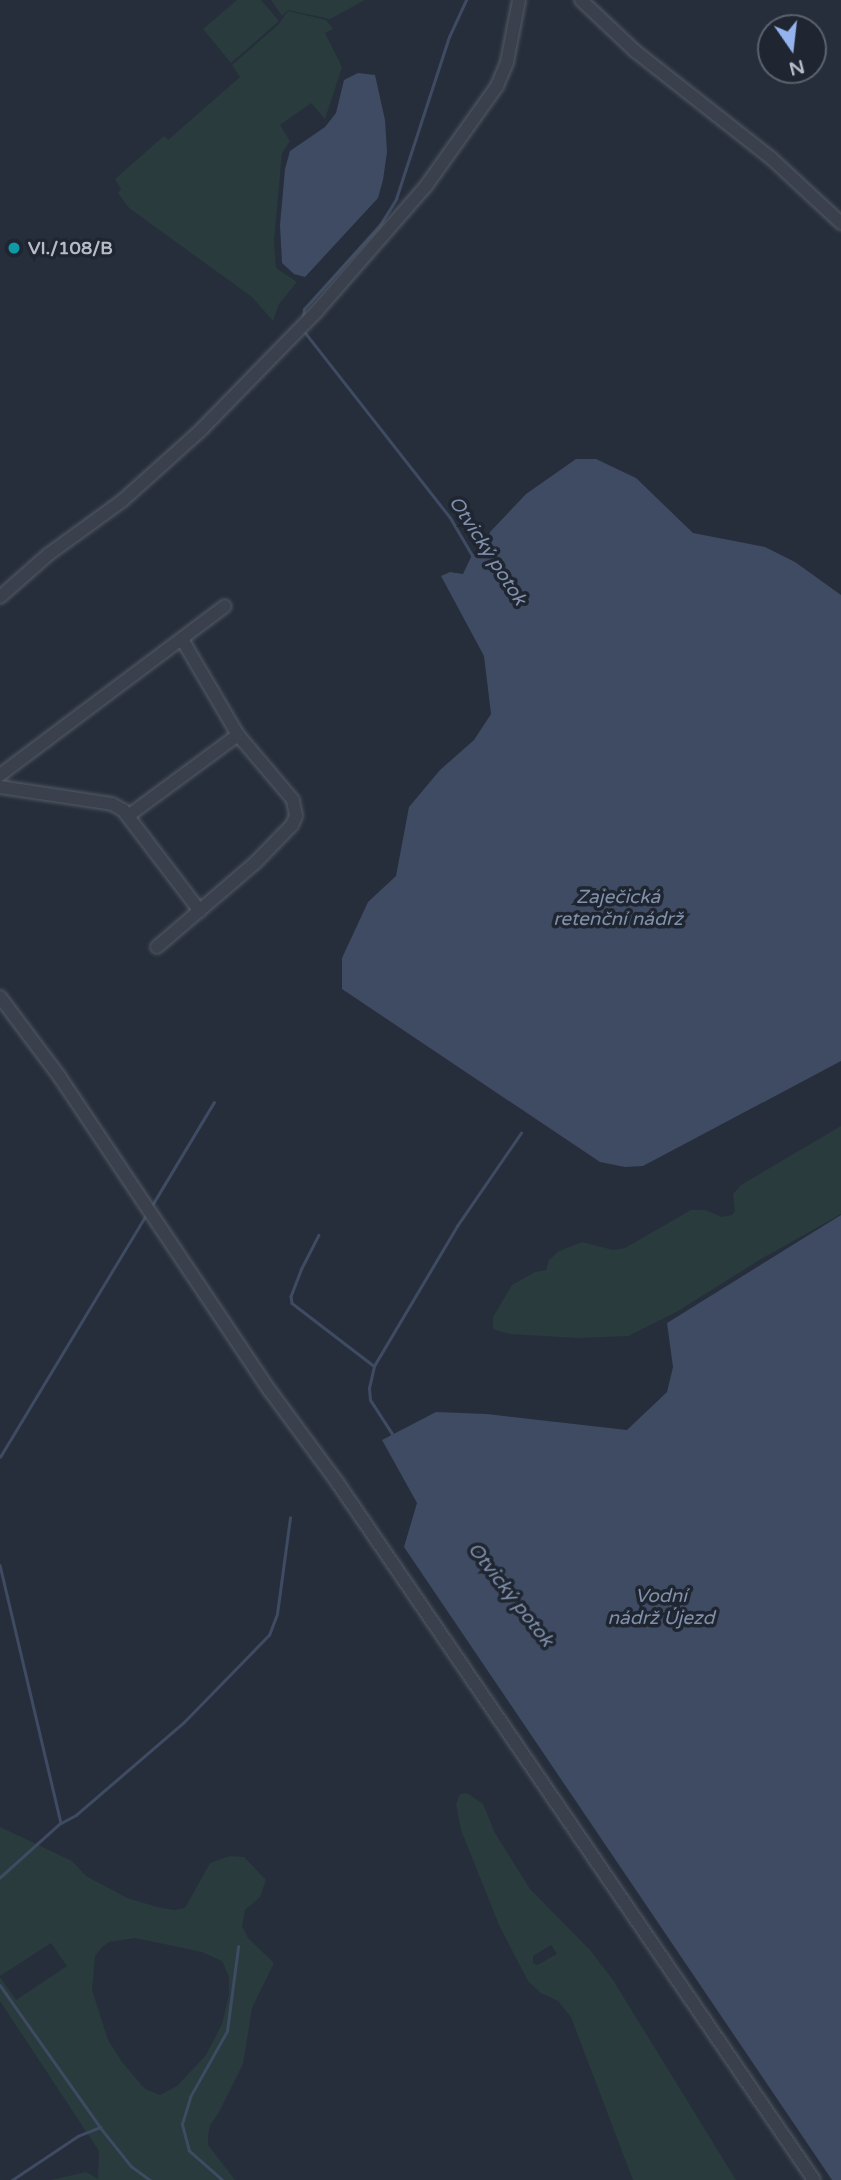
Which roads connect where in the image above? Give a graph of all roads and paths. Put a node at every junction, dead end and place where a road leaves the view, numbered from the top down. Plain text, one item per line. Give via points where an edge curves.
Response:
1 (519, 0) edge
2 (580, 0) edge
3 (841, 223) edge
4 (0, 597) edge
5 (225, 606) dead end
6 (182, 639) junction
7 (237, 735) junction
8 (0, 775) edge
9 (0, 787) edge
10 (128, 816) junction
11 (200, 911) junction
12 (157, 947) dead end
13 (0, 997) edge
14 (814, 2180) edge

1 - 4 street via 507,62 497,86 426,186 308,321 200,431
2 - 3 street via 635,51 771,158
5 - 6 street
6 - 7 street
6 - 8 street
7 - 10 street
7 - 11 street via 293,800 296,816 256,862
9 - 10 street via 112,804
10 - 11 street
11 - 12 street
13 - 14 street via 59,1076

